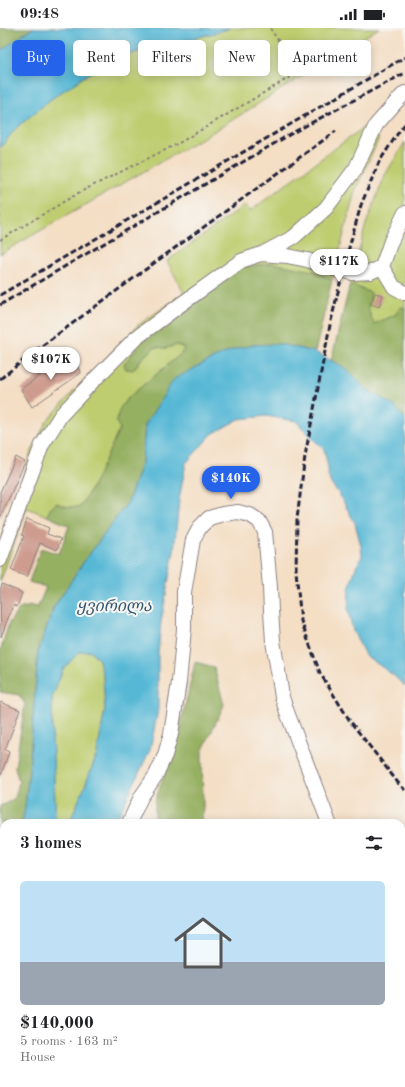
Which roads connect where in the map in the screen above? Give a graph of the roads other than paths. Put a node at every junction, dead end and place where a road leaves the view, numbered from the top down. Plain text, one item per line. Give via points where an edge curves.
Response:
1 (405, 93) edge
2 (405, 213) edge
3 (261, 254) junction
4 (382, 267) junction
5 (405, 292) edge
6 (0, 560) edge
7 (131, 819) edge
8 (327, 819) edge

1 - 3 street via 376,125 356,168 326,208 294,237
2 - 4 street
3 - 4 street, bridge via 307,260 353,273 371,272
3 - 6 street via 241,261 136,338 61,415 42,445
4 - 5 street via 394,287
7 - 8 street via 141,797 156,775 171,734 184,630 184,592 193,540 209,518 238,512 250,515 259,522 265,532 273,641 282,697

